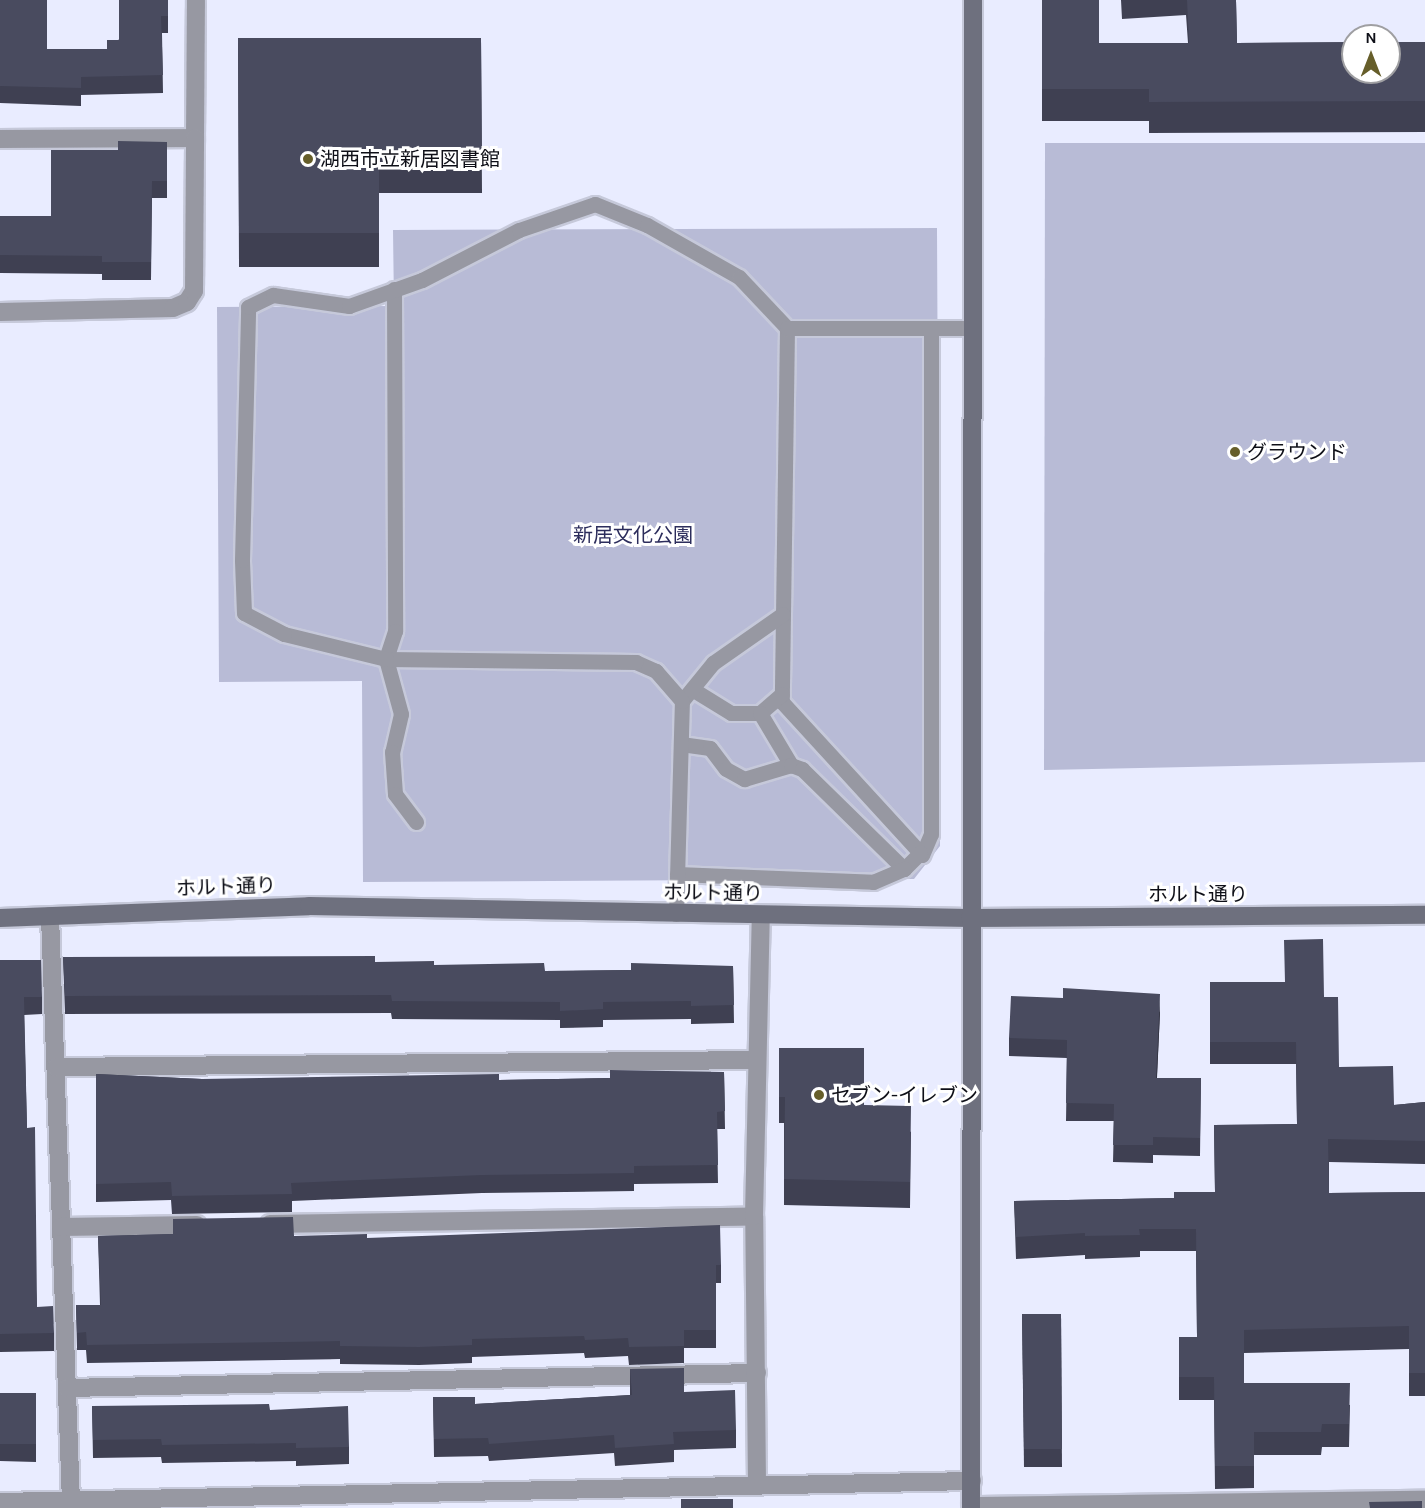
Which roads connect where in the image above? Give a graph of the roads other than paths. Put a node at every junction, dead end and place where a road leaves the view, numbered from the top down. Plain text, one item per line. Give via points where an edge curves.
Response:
1 (196, 0) edge
2 (973, 0) edge
3 (195, 138) junction
4 (0, 139) edge
5 (394, 289) junction
6 (0, 312) edge
7 (787, 328) junction
8 (931, 328) junction
9 (970, 328) junction
10 (783, 614) junction
11 (386, 659) junction
12 (782, 694) junction
13 (687, 695) junction
14 (760, 713) junction
15 (681, 744) junction
16 (791, 765) junction
17 (416, 822) dead end
18 (920, 853) junction
19 (904, 869) junction
20 (677, 874) junction
21 (676, 914) junction
22 (1425, 915) edge
23 (50, 916) junction
24 (760, 916) junction
25 (0, 918) edge
26 (970, 918) junction
27 (756, 1060) junction
28 (56, 1067) junction
29 (754, 1216) junction
30 (252, 1224) edge
31 (217, 1225) edge
32 (61, 1227) junction
33 (757, 1373) junction
34 (67, 1388) junction
35 (972, 1481) junction
36 (757, 1483) junction
37 (1425, 1500) edge
38 (0, 1502) edge
39 (71, 1502) junction
40 (971, 1507) edge

1 - 3 street
2 - 9 street
3 - 4 street
3 - 6 street via 194,291 187,302 173,308
5 - 7 lane via 422,280 519,230 595,204 648,225 739,277
5 - 11 lane via 395,631
5 - 11 lane via 349,306 273,295 248,307 242,560 244,613 284,634
7 - 8 lane
7 - 10 lane
8 - 9 lane
8 - 18 lane via 931,834
9 - 26 street
10 - 12 lane
10 - 13 lane via 713,663
11 - 13 lane via 636,662 656,671
11 - 17 lane via 401,714 392,752 395,794
12 - 14 lane
12 - 18 lane via 782,702
13 - 14 lane via 731,713
13 - 15 lane
14 - 16 lane
15 - 16 lane via 710,748 726,770 744,779
15 - 20 lane
16 - 19 lane via 802,770
18 - 19 lane
19 - 20 lane via 873,882
20 - 21 lane
21 - 23 street, ホルト通り via 309,906
21 - 24 street, ホルト通り
22 - 26 street, ホルト通り
23 - 25 street, ホルト通り
23 - 28 street
24 - 26 street, ホルト通り
24 - 27 street
26 - 35 street
27 - 28 street
27 - 29 street
28 - 32 street
29 - 30 street
29 - 33 street
31 - 32 street
32 - 34 street
33 - 34 street
33 - 36 street
34 - 39 street
35 - 36 street
35 - 40 street
36 - 39 street
37 - 40 street
38 - 39 street

